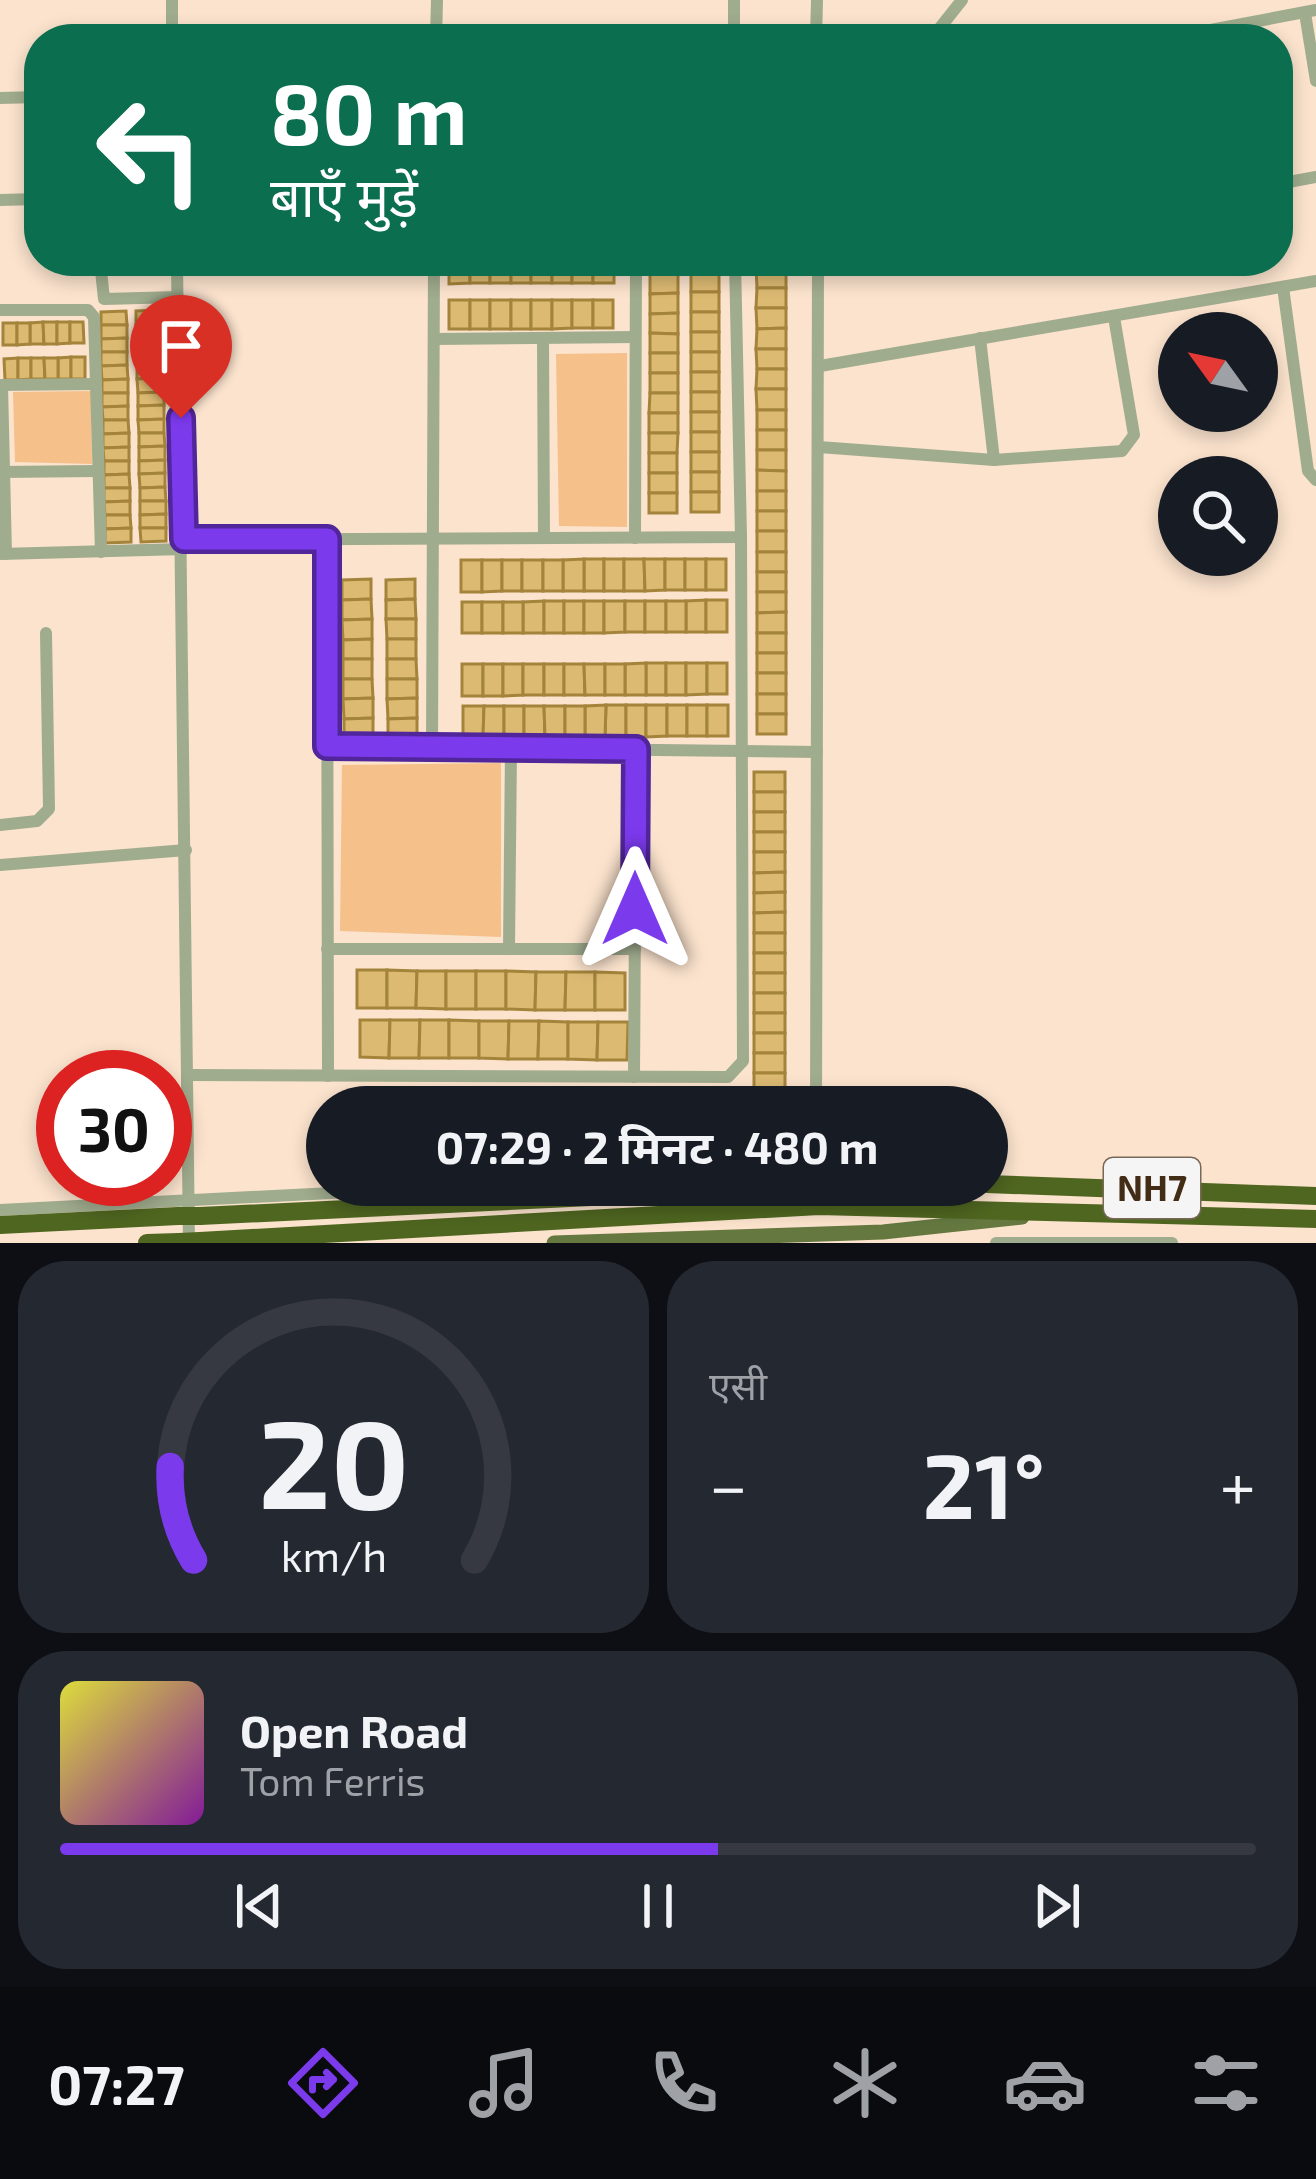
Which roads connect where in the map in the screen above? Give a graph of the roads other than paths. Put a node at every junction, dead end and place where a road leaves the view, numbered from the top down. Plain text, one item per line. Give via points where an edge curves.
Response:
1 (962, 0) edge
2 (1311, 11) edge
3 (943, 24) edge
4 (1260, 24) edge
5 (1316, 81) edge
6 (102, 276) edge
7 (177, 276) edge
8 (434, 276) edge
9 (636, 276) edge
10 (735, 276) edge
11 (818, 276) edge
12 (1316, 281) edge
13 (1283, 287) junction
14 (178, 297) junction
15 (0, 299) edge
16 (0, 310) edge
17 (1114, 316) junction
18 (635, 337) junction
19 (543, 338) junction
20 (980, 338) junction
21 (434, 339) junction
22 (820, 366) junction
23 (96, 384) junction
24 (1, 385) edge
25 (819, 447) junction
26 (994, 460) junction
27 (98, 471) junction
28 (2, 472) edge
29 (1316, 480) edge
30 (741, 537) junction
31 (434, 538) junction
32 (544, 538) junction
33 (635, 538) junction
34 (327, 539) junction
35 (184, 544) junction
36 (100, 552) junction
37 (3, 554) edge
38 (46, 633) dead end
39 (327, 746) junction
40 (432, 747) junction
41 (511, 748) junction
42 (636, 749) junction
43 (741, 750) junction
44 (817, 752) junction
45 (0, 825) edge
46 (186, 850) junction
47 (0, 865) edge
48 (327, 949) junction
49 (509, 949) junction
50 (635, 949) junction
51 (187, 1050) edge
52 (192, 1076) edge
53 (328, 1076) junction
54 (634, 1077) junction
55 (816, 1086) edge
56 (1008, 1185) edge
57 (1316, 1196) edge
58 (306, 1201) edge
59 (189, 1206) edge
60 (314, 1206) edge
61 (0, 1210) edge
62 (1060, 1210) junction
63 (189, 1211) junction
64 (1316, 1219) edge
65 (0, 1225) edge
66 (835, 1234) junction
67 (647, 1241) edge
68 (179, 1242) edge
69 (195, 1242) edge
70 (147, 1243) edge
71 (554, 1243) edge
72 (859, 1243) edge
73 (995, 1243) edge
74 (1172, 1243) edge

1 - 3 street
2 - 4 street
2 - 5 street
6 - 14 street via 104,299
7 - 14 street
8 - 21 street
9 - 18 street
10 - 30 street
11 - 22 street
12 - 13 street
13 - 17 street
13 - 29 street via 1308,471
14 - 35 street
15 - 16 street
16 - 23 street via 92,313
17 - 20 street
17 - 26 street via 1131,445
18 - 19 street
18 - 33 street
19 - 21 street
19 - 32 street
20 - 22 street
20 - 26 street
21 - 31 street
22 - 25 street
23 - 24 street
23 - 27 street
24 - 28 street
25 - 26 street
25 - 44 street
27 - 28 street
27 - 36 street
28 - 37 street
30 - 33 street
30 - 43 street
31 - 32 street
31 - 34 street
31 - 40 street
32 - 33 street
34 - 35 street
34 - 39 street
35 - 36 street
35 - 46 street
36 - 37 street
38 - 45 street via 49,809 37,821
39 - 40 street
39 - 48 street
40 - 41 street
41 - 42 street
41 - 49 street
42 - 43 street
42 - 50 street
43 - 44 street
43 - 54 street via 742,1061 728,1077
44 - 55 street
46 - 47 street
46 - 51 street
48 - 49 street
48 - 53 street
49 - 50 street
50 - 54 street
52 - 53 street
53 - 54 street
56 - 57 highway, NH7
58 - 63 street
59 - 63 street
60 - 63 highway
61 - 63 street
62 - 64 highway, NH7
62 - 66 main road
62 - 69 highway, NH7 via 819,1206
63 - 65 highway
63 - 69 street
66 - 67 main road
66 - 72 street
67 - 71 main road
68 - 69 highway, NH7, bridge
68 - 70 highway, NH7
73 - 74 street

